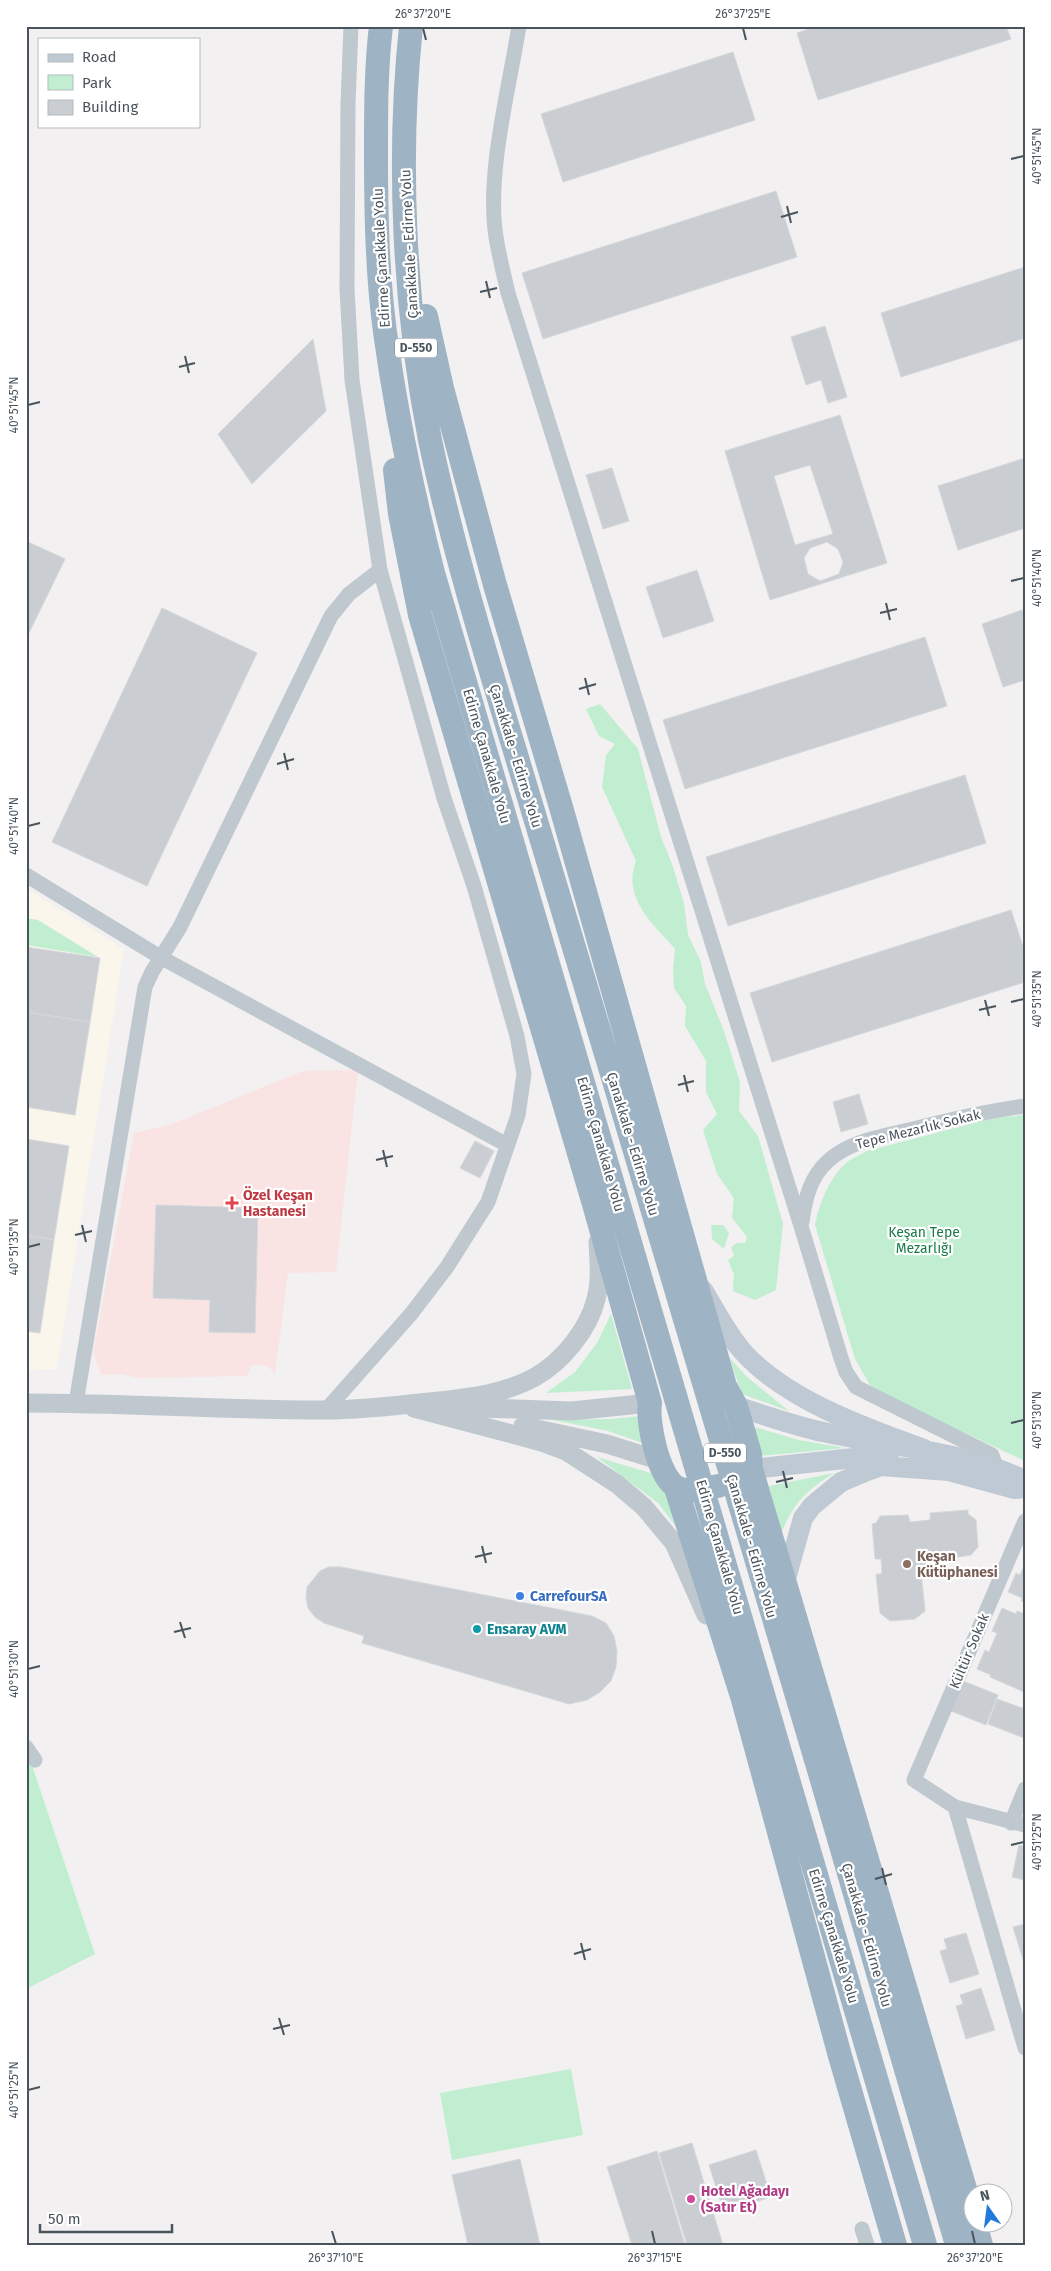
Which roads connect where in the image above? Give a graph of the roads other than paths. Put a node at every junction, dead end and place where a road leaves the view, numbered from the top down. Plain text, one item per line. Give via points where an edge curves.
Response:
1 (351, 26) edge
2 (381, 26) edge
3 (411, 26) edge
4 (519, 26) edge
5 (405, 207) junction
6 (385, 331) junction
7 (380, 570) junction
8 (26, 875) edge
9 (160, 957) junction
10 (1025, 1106) edge
11 (507, 1145) junction
12 (594, 1204) junction
13 (801, 1226) junction
14 (691, 1269) junction
15 (731, 1396) junction
16 (26, 1403) edge
17 (76, 1403) junction
18 (650, 1403) junction
19 (403, 1405) junction
20 (326, 1410) junction
21 (924, 1449) junction
22 (661, 1461) junction
23 (911, 1467) junction
24 (996, 1467) junction
25 (751, 1469) junction
26 (1025, 1480) edge
27 (676, 1488) junction
28 (1025, 1488) edge
29 (1025, 1521) edge
30 (785, 1582) junction
31 (742, 1696) junction
32 (26, 1747) edge
33 (35, 1760) dead end
34 (1025, 1789) edge
35 (955, 1807) junction
36 (1018, 1824) edge
37 (1025, 2048) edge
38 (964, 2184) edge
39 (862, 2229) dead end
40 (867, 2245) edge
41 (895, 2245) edge
42 (925, 2245) edge
43 (957, 2245) edge

1 - 7 street via 346,289 352,380
2 - 6 highway, Edirne Çanakkale Yolu / D-550 via 376,106 376,207
3 - 5 highway, Çanakkale - Edirne Yolu / D-550
4 - 13 street via 502,124 494,198 496,236 508,293
5 - 14 highway via 420,293 442,388
5 - 43 highway, Çanakkale - Edirne Yolu / D-550 via 414,332 430,439 446,508 488,663 723,1444
6 - 12 highway via 386,397 400,514 420,615
6 - 42 highway, Edirne Çanakkale Yolu / D-550 via 418,511 462,672
7 - 9 street via 349,594 331,616 180,926
7 - 11 street via 444,798 474,886 517,1036 524,1074 523,1088
8 - 9 street
9 - 11 street
9 - 17 street via 145,987
10 - 13 street, Tepe Mezarlık Sokak via 981,1112 850,1146 828,1161 813,1179 804,1204
11 - 20 street via 488,1202 447,1267 411,1314
12 - 18 highway
12 - 19 street via 599,1270 596,1299 576,1340 560,1358 516,1387
13 - 24 street via 841,1358 856,1387 992,1455
14 - 15 highway
14 - 21 main road via 745,1354 790,1392
15 - 18 highway via 713,1380 678,1385
15 - 21 main road via 829,1434
15 - 25 highway via 750,1454
16 - 17 street
17 - 20 street
18 - 19 street via 572,1411
18 - 22 highway via 648,1414
19 - 20 street
19 - 22 street via 574,1435
19 - 31 street via 566,1451 610,1479 644,1507 663,1527 681,1556
21 - 24 main road
22 - 27 highway
23 - 25 main road via 863,1457
23 - 28 main road via 949,1471 1015,1489
23 - 30 main road via 881,1466 841,1482 819,1498 803,1518
24 - 26 main road
25 - 27 highway via 730,1484 696,1490
25 - 30 highway
27 - 31 highway
29 - 35 street, Kültür Sokak via 914,1780
30 - 38 highway
31 - 41 highway
32 - 33 street
34 - 36 street
35 - 36 street
35 - 37 street
39 - 40 street

